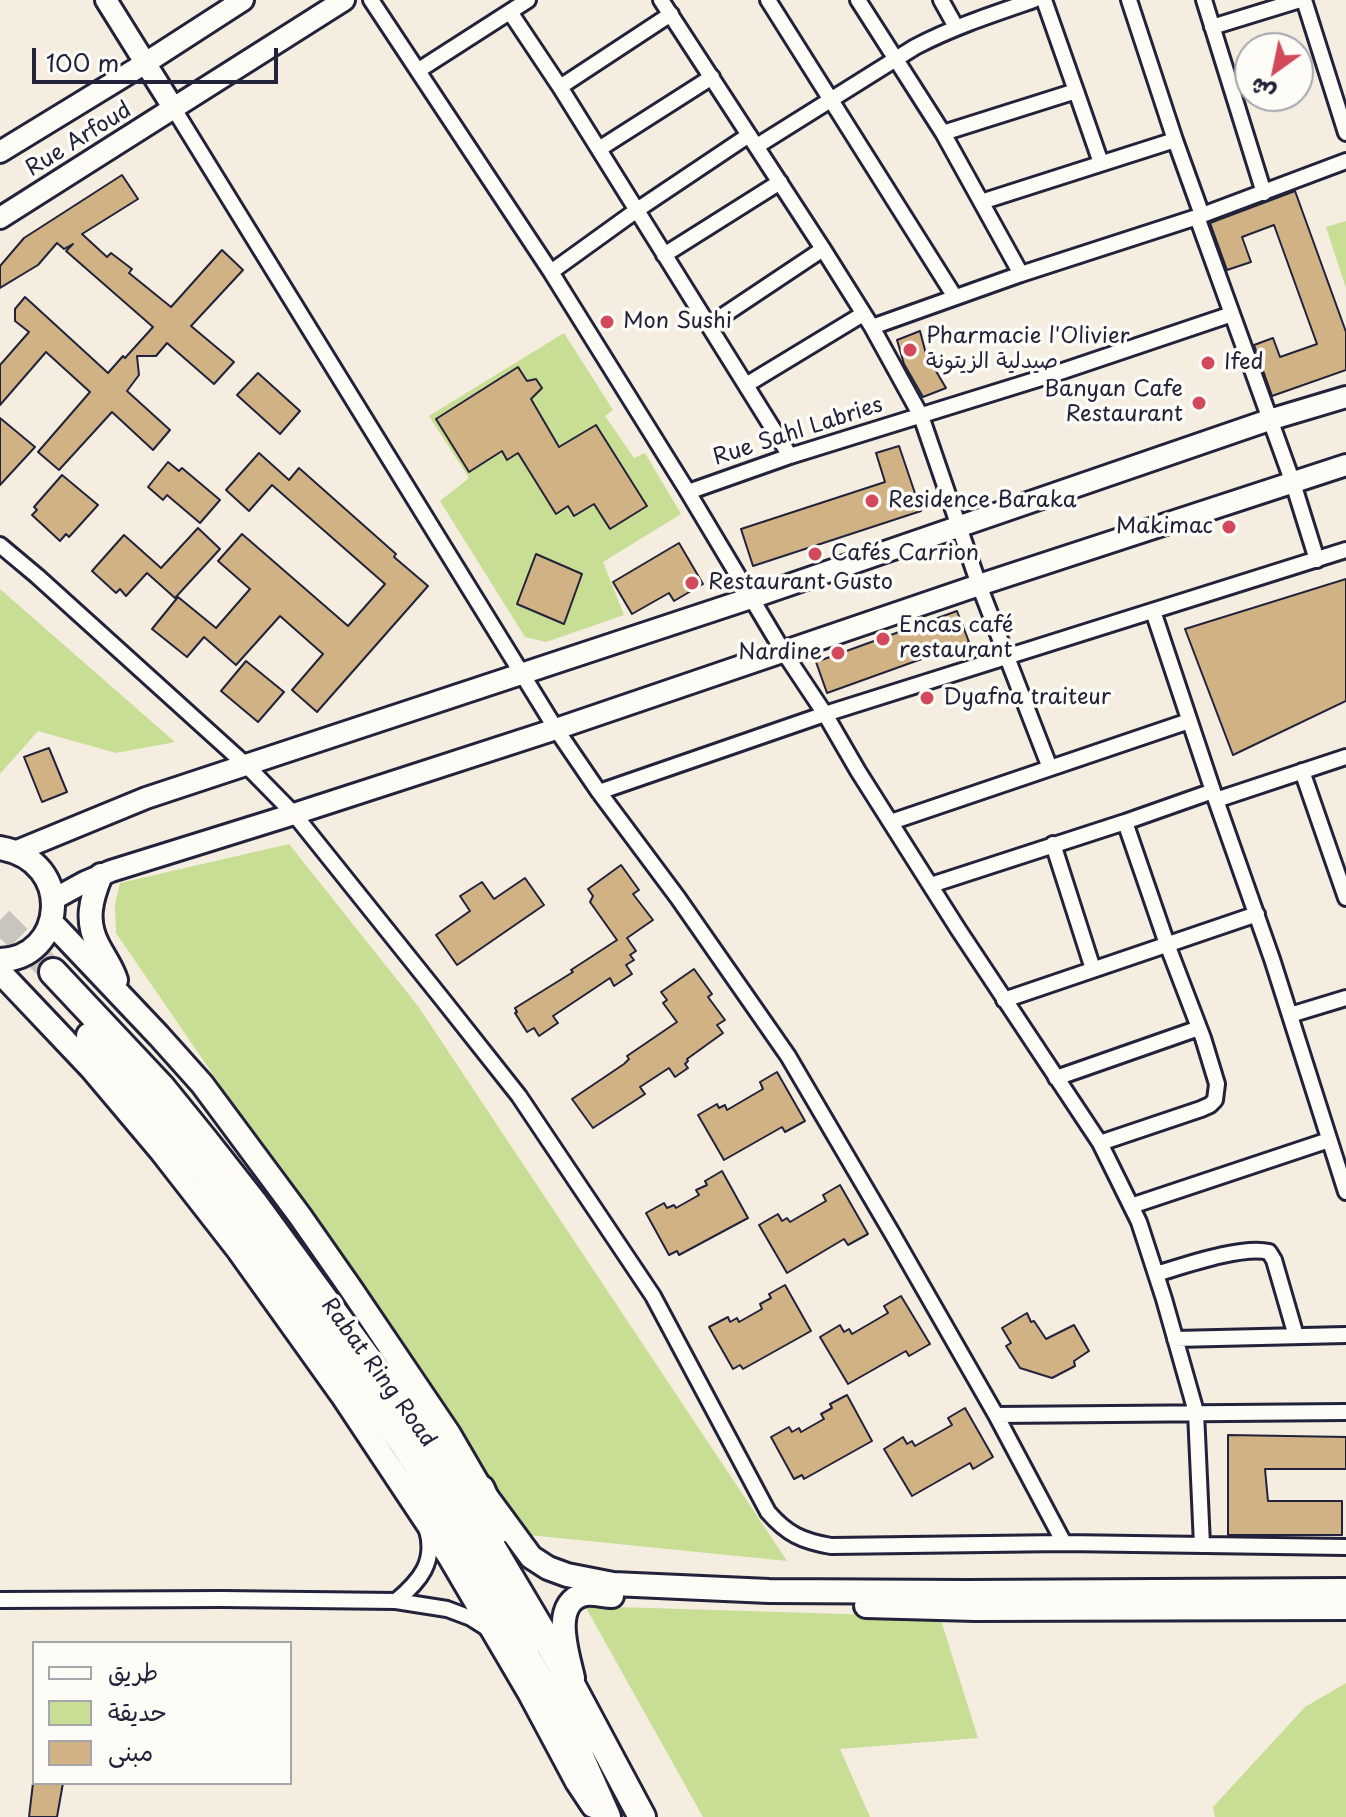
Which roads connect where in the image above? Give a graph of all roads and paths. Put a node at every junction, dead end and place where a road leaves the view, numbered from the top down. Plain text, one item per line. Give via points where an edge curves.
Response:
1 (106, 0) edge
2 (243, 0) edge
3 (344, 0) edge
4 (371, 0) edge
5 (528, 0) edge
6 (661, 0) edge
7 (768, 0) edge
8 (858, 0) edge
9 (941, 0) edge
10 (1034, 0) edge
11 (1044, 0) edge
12 (1129, 0) edge
13 (1204, 0) edge
14 (1302, 0) edge
15 (510, 12) junction
16 (671, 14) junction
17 (956, 27) junction
18 (1212, 27) junction
19 (896, 60) junction
20 (144, 64) junction
21 (419, 70) junction
22 (712, 77) junction
23 (560, 87) junction
24 (1076, 91) junction
25 (831, 100) junction
26 (174, 109) junction
27 (943, 133) junction
28 (1346, 133) edge
29 (1175, 140) junction
30 (753, 141) junction
31 (599, 149) junction
32 (0, 152) edge
33 (1346, 161) edge
34 (1101, 163) junction
35 (780, 182) junction
36 (1264, 193) junction
37 (981, 202) junction
38 (637, 210) junction
39 (1200, 216) junction
40 (0, 218) edge
41 (823, 249) junction
42 (664, 255) junction
43 (551, 272) junction
44 (1021, 274) junction
45 (955, 297) junction
46 (1232, 314) junction
47 (868, 321) junction
48 (709, 325) junction
49 (746, 385) junction
50 (1346, 397) edge
51 (921, 416) junction
52 (1269, 420) junction
53 (790, 456) junction
54 (1346, 465) edge
55 (1293, 483) junction
56 (688, 492) junction
57 (961, 527) junction
58 (0, 545) edge
59 (1346, 550) edge
60 (1317, 560) junction
61 (979, 585) junction
62 (751, 598) junction
63 (1153, 611) junction
64 (783, 651) junction
65 (1008, 657) junction
66 (522, 674) junction
67 (825, 714) junction
68 (1189, 721) junction
69 (556, 729) junction
70 (1346, 757) edge
71 (247, 766) junction
72 (1050, 768) junction
73 (1302, 771) junction
74 (599, 792) junction
75 (1214, 796) junction
76 (294, 814) junction
77 (891, 822) junction
78 (1125, 822) junction
79 (1053, 844) junction
80 (8, 850) edge
81 (101, 875) junction
82 (931, 885) junction
83 (1346, 898) edge
84 (52, 910) junction
85 (1257, 914) junction
86 (1167, 944) junction
87 (0, 960) edge
88 (1093, 969) junction
89 (0, 972) edge
90 (118, 993) junction
91 (1346, 998) edge
92 (1004, 1000) junction
93 (1290, 1015) junction
94 (1199, 1028) junction
95 (1056, 1078) junction
96 (1329, 1140) junction
97 (1100, 1143) junction
98 (1346, 1192) edge
99 (1131, 1206) junction
100 (1156, 1274) junction
101 (1346, 1335) edge
102 (1296, 1336) junction
103 (1175, 1339) junction
104 (1196, 1412) junction
105 (1346, 1412) edge
106 (996, 1415) junction
107 (481, 1489) junction
108 (422, 1514) junction
109 (1064, 1543) junction
110 (1202, 1545) junction
111 (1346, 1547) edge
112 (1346, 1590) edge
113 (0, 1600) edge
114 (396, 1601) junction
115 (1346, 1608) edge
116 (492, 1631) junction
117 (550, 1645) junction
118 (576, 1691) junction
119 (601, 1817) edge
120 (607, 1817) edge
121 (642, 1817) edge

1 - 20 street
2 - 20 street, Rue Arfoud
3 - 26 street, Rue Arfoud
4 - 21 street
5 - 15 street
6 - 16 street
7 - 25 street
8 - 19 street
9 - 17 street
10 - 17 street
11 - 24 street
12 - 29 street
13 - 18 street
14 - 18 street
14 - 28 street
15 - 21 street
15 - 23 street
16 - 22 street
16 - 23 street
17 - 19 street
18 - 36 street
19 - 25 street
19 - 27 street
20 - 26 street
20 - 32 street, Rue Arfoud
21 - 43 street
22 - 30 street
22 - 31 street
23 - 31 street
24 - 27 street
24 - 34 street
25 - 30 street
25 - 45 street
26 - 40 street, Rue Arfoud
26 - 66 street
27 - 37 street
29 - 34 street
29 - 39 street
30 - 35 street
30 - 38 street
31 - 38 street
33 - 36 street
34 - 37 street
35 - 41 street
35 - 42 street
36 - 39 street
37 - 44 street
38 - 42 street
38 - 43 street
39 - 44 street
39 - 46 street
41 - 47 street
41 - 48 street
42 - 48 street
43 - 56 street
44 - 45 street
45 - 47 street
46 - 51 street, Rue Sahl Labries
46 - 52 street
47 - 49 street
47 - 51 street
48 - 49 street
49 - 53 street
50 - 52 street
51 - 53 street, Rue Sahl Labries
51 - 57 street
52 - 55 street
52 - 57 street
53 - 56 street, Rue Sahl Labries
54 - 55 street
55 - 60 street
55 - 61 street
56 - 62 street
57 - 61 street
57 - 62 street
58 - 71 street
59 - 60 street
60 - 63 street
61 - 64 street
61 - 65 street
62 - 64 street
62 - 66 street
63 - 65 street
63 - 68 street
64 - 67 street
64 - 69 street
65 - 67 street
65 - 72 street
66 - 69 street
66 - 71 street
67 - 74 street
67 - 77 street
68 - 72 street
68 - 75 street
69 - 74 street
69 - 76 street
70 - 73 street
71 - 76 street
71 - 80 street
72 - 77 street
73 - 75 street
73 - 83 street
74 - 106 street via 788,1056
75 - 78 street
75 - 85 street
76 - 81 street
76 - 109 street via 519,1096 558,1153 653,1296 768,1512 781,1527 809,1542 831,1546
77 - 82 street
78 - 79 street
78 - 86 street
79 - 82 street
79 - 88 street
80 - 84 main road via 42,870 50,884
81 - 84 street
81 - 90 main road via 89,920 116,977
82 - 92 street
84 - 87 main road via 42,939 27,952
84 - 90 main road
85 - 86 street
85 - 93 street
86 - 88 street
86 - 94 street
88 - 92 street
89 - 108 main road via 91,1068 239,1251
90 - 107 main road via 202,1084 291,1204
91 - 93 street
92 - 95 street
93 - 96 street
94 - 95 street
94 - 97 street via 1217,1084 1215,1100
95 - 97 street
96 - 98 street
96 - 99 street
97 - 99 street
99 - 100 street
100 - 102 street via 1235,1254 1269,1252
100 - 103 street
101 - 102 street
102 - 103 street
103 - 104 street
104 - 105 street
104 - 106 street
104 - 110 street
106 - 109 street
107 - 112 main road via 531,1557 548,1568 613,1584 769,1591
107 - 117 highway via 536,1600
108 - 114 street via 429,1534 428,1560 413,1587
108 - 116 main road
109 - 110 street
110 - 111 street
113 - 114 street
114 - 116 street via 447,1609
115 - 118 main road via 975,1609 585,1594 565,1610 563,1633
116 - 119 main road
117 - 118 highway, Rabat Ring Road
117 - 120 highway, Rabat Ring Road via 405,1405 253,1202 162,1088 46,977 208,1173 402,1442 483,1576
118 - 121 highway, Rabat Ring Road

